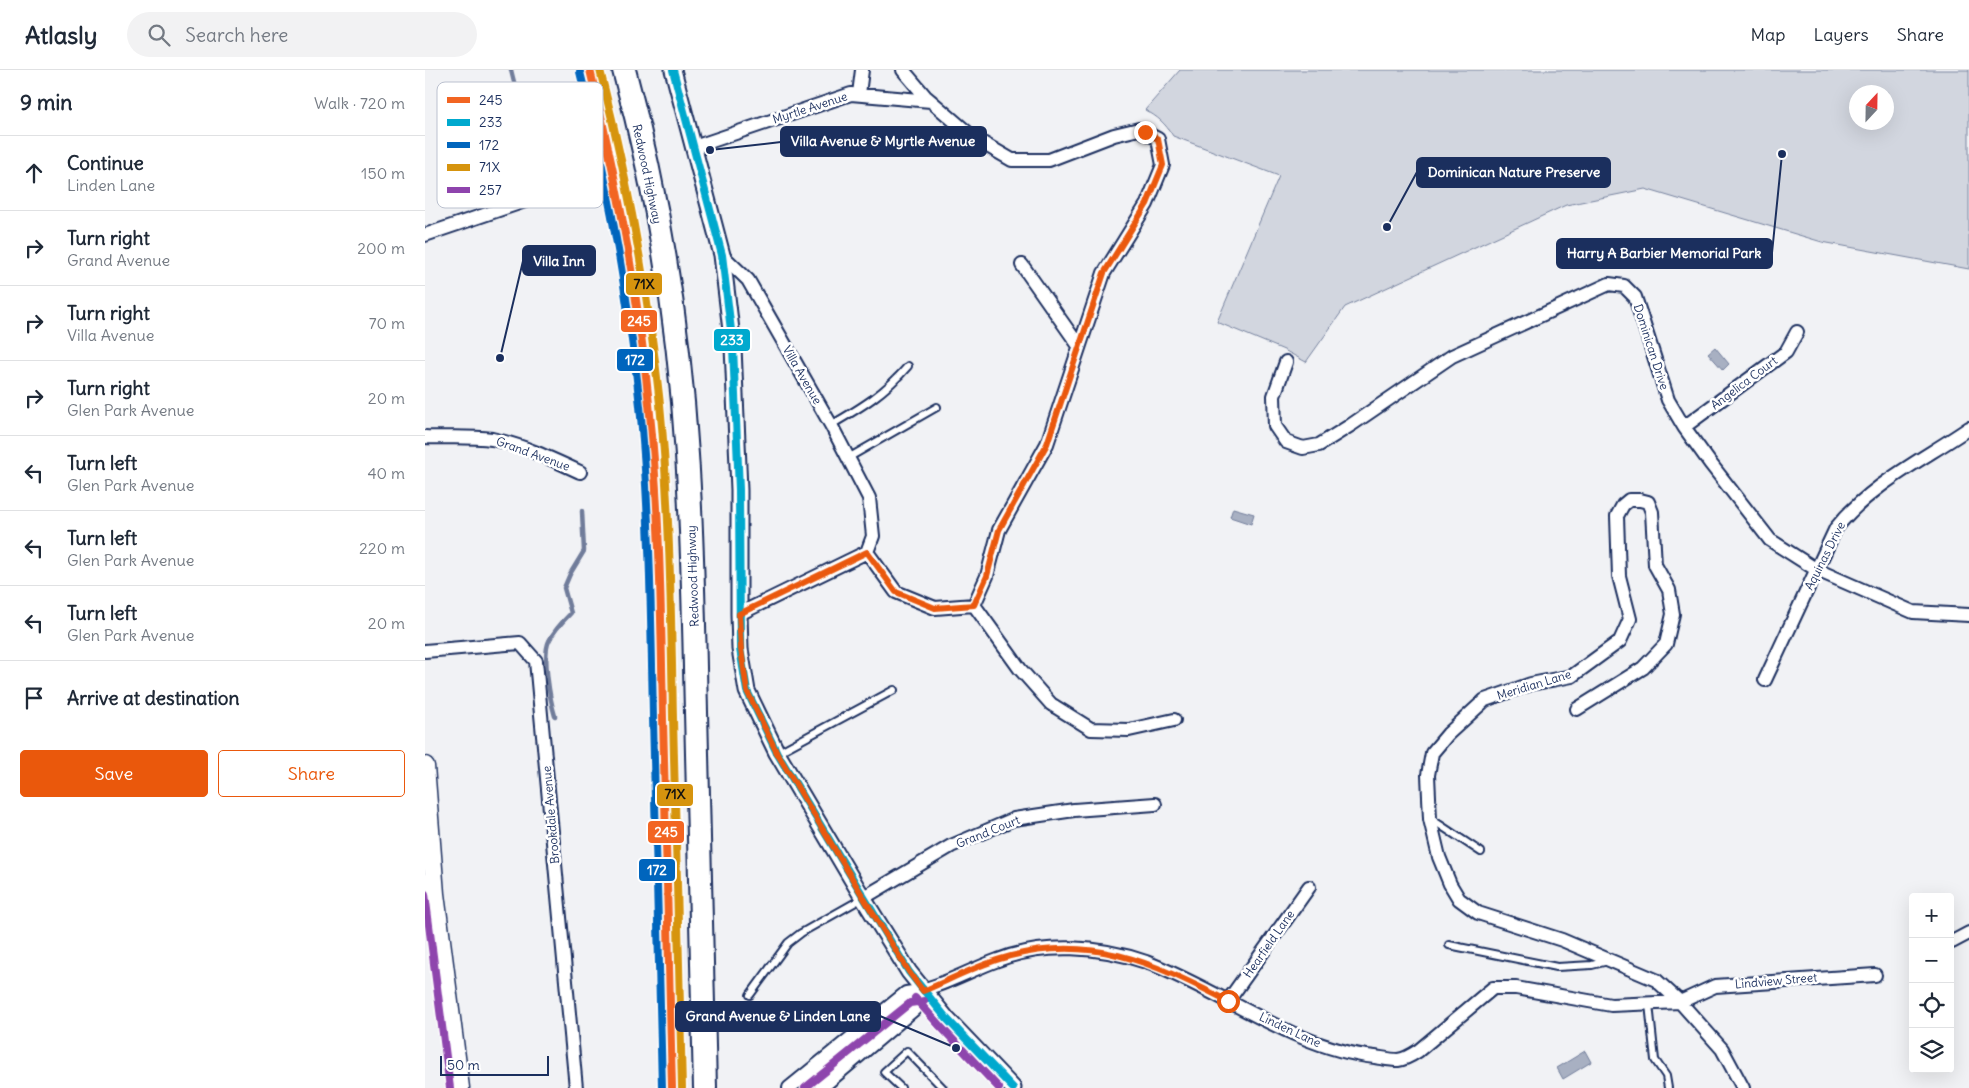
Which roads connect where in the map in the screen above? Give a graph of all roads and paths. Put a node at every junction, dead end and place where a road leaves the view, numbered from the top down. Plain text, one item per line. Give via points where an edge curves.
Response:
1 (624, 70) edge
2 (673, 70) edge
3 (862, 70) edge
4 (903, 70) edge
5 (859, 94) junction
6 (931, 101) junction
7 (603, 123) edge
8 (694, 147) junction
9 (504, 208) edge
10 (425, 235) edge
11 (723, 255) junction
12 (1022, 265) dead end
13 (1797, 332) dead end
14 (1079, 346) junction
15 (1286, 362) dead end
16 (908, 366) dead end
17 (937, 406) dead end
18 (831, 425) junction
19 (1684, 427) junction
20 (1969, 428) edge
21 (425, 437) edge
22 (848, 458) junction
23 (580, 472) dead end
24 (867, 552) junction
25 (1817, 570) junction
26 (974, 605) junction
27 (739, 614) junction
28 (1969, 615) edge
29 (425, 651) edge
30 (1765, 680) dead end
31 (894, 690) dead end
32 (1577, 709) dead end
33 (1175, 720) dead end
34 (777, 753) junction
35 (425, 766) edge
36 (1155, 804) dead end
37 (1430, 819) junction
38 (1481, 852) dead end
39 (1309, 887) dead end
40 (863, 898) junction
41 (1969, 932) edge
42 (1954, 941) edge
43 (1449, 945) dead end
44 (1611, 960) junction
45 (1875, 975) dead end
46 (923, 991) junction
47 (750, 995) dead end
48 (1228, 1001) junction
49 (1680, 1002) junction
50 (1649, 1004) junction
51 (460, 1088) edge
52 (576, 1088) edge
53 (672, 1088) edge
54 (705, 1088) edge
55 (789, 1088) edge
56 (821, 1088) edge
57 (901, 1088) edge
58 (943, 1088) edge
59 (1013, 1088) edge
60 (1668, 1088) edge
61 (1743, 1088) edge

1 - 54 highway, Redwood Highway via 663,255 687,453
2 - 8 street, Villa Avenue
3 - 5 street
4 - 6 street
5 - 6 street, Myrtle Avenue
5 - 8 street, Myrtle Avenue
6 - 14 street via 974,138 1012,160 1049,160 1139,129 1158,139 1163,165 1147,204 1104,273
7 - 53 highway via 632,269 654,457
8 - 11 street, Villa Avenue
9 - 10 street
11 - 18 street, Villa Avenue via 748,280
11 - 27 street via 733,347 739,490
12 - 14 street
13 - 19 street, Angelica Court via 1786,352
14 - 26 street via 1047,444 999,530 987,576
15 - 19 street, Dominican Drive via 1274,396 1275,426 1286,442 1303,448 1319,445 1452,356 1609,284 1624,286 1635,297 1668,400
16 - 18 lane via 879,396
17 - 22 lane
18 - 22 street, Villa Avenue
19 - 25 street, Dominican Drive via 1770,540
20 - 25 street, Aquinas Drive via 1869,494 1850,511 1837,528
21 - 23 street, Grand Avenue via 501,441
22 - 24 street, Villa Avenue via 869,498 873,536
24 - 26 street via 896,592 935,608
24 - 27 street
25 - 28 street, Dominican Drive via 1913,612
25 - 30 street, Aquinas Drive
26 - 33 street via 1020,669 1051,704 1091,729 1129,730
27 - 34 street via 747,691
29 - 52 street, Brookdale Avenue via 519,643 536,660
31 - 34 lane
32 - 37 street, Meridian Lane via 1643,668 1666,644 1673,614 1669,590 1655,565 1652,512 1648,502 1629,500 1617,516 1619,576 1630,619 1620,641 1572,676 1531,684 1485,700 1454,729 1432,753 1428,775
34 - 40 street
35 - 51 main road via 435,894
36 - 40 street, Grand Court via 1074,810 1014,819 951,846
37 - 38 lane
37 - 44 street, Meridian Lane via 1439,857 1459,899 1478,913 1562,940
39 - 48 street, Hearfield Lane
40 - 46 street
40 - 47 lane via 789,943
41 - 42 street
43 - 44 lane via 1557,967 1592,965
44 - 49 street, Meridian Lane via 1656,980
45 - 49 street, Lindview Street via 1715,986
46 - 48 street, Linden Lane via 999,959 1056,948 1081,948 1144,962
46 - 55 street, Linden Lane via 906,993
46 - 56 street via 917,1008
46 - 59 street
48 - 50 street, Linden Lane via 1313,1042 1353,1055 1397,1060 1418,1051 1493,988 1516,988 1611,1005
49 - 50 street, Linden Lane
49 - 61 street via 1722,1049
50 - 60 lane via 1655,1060 1666,1076
57 - 58 lane via 884,1072 907,1051

